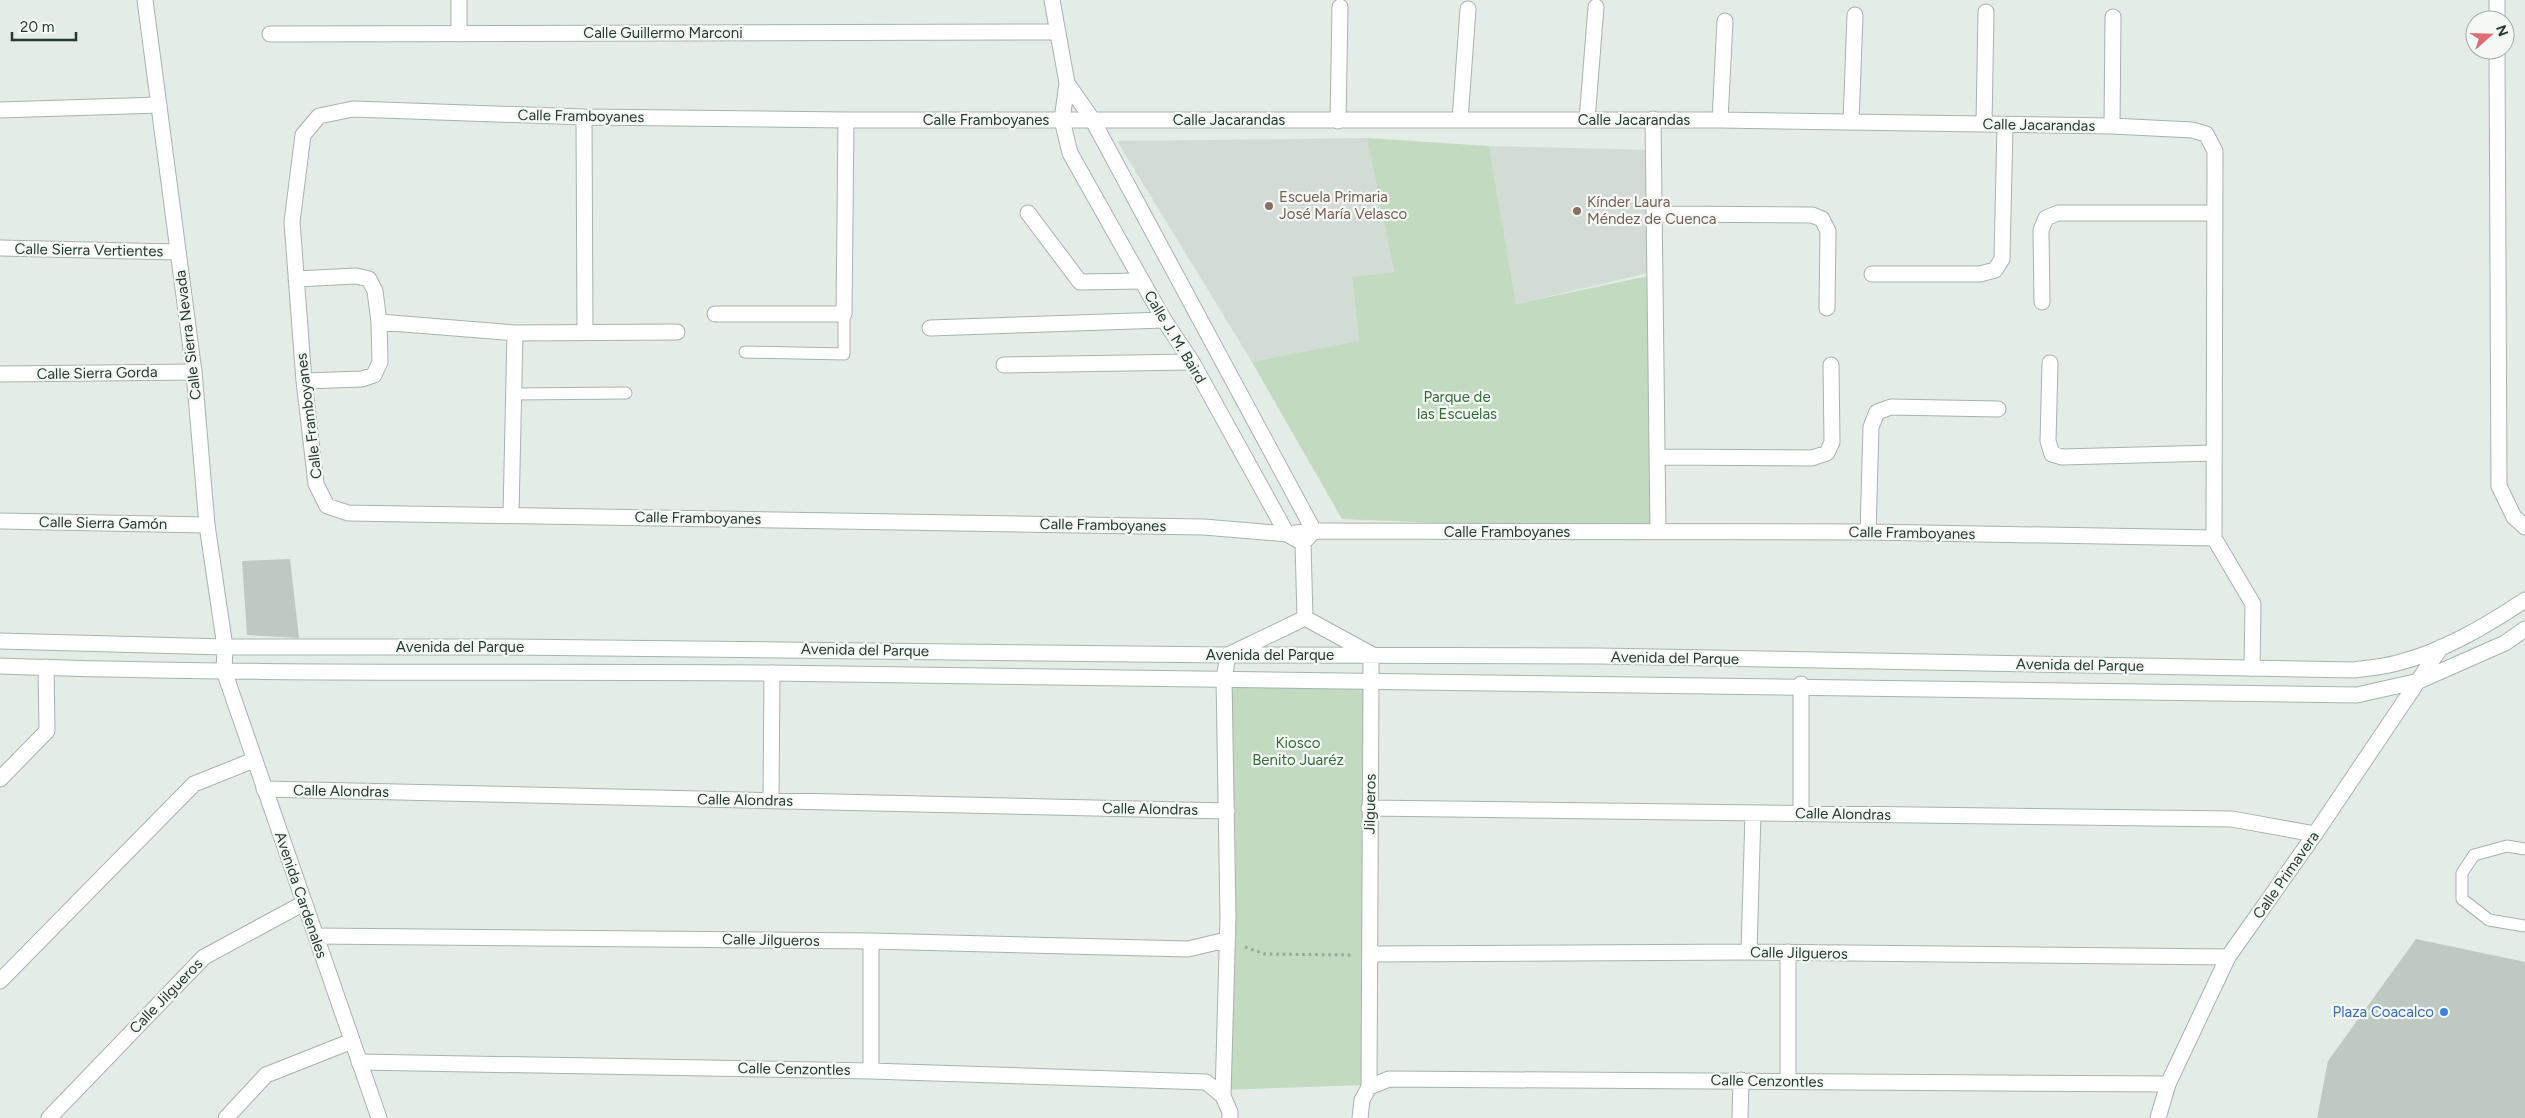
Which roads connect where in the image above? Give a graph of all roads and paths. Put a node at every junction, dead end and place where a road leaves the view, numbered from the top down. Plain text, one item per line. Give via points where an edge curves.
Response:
1 (145, 0) edge
2 (459, 0) edge
3 (1052, 0) edge
4 (1340, 7) dead end
5 (1596, 8) dead end
6 (1468, 10) dead end
7 (1986, 12) dead end
8 (1855, 15) dead end
9 (2113, 17) dead end
10 (1725, 21) dead end
11 (1056, 32) junction
12 (270, 34) dead end
13 (459, 34) junction
14 (2497, 60) edge
15 (1067, 83) junction
16 (158, 105) junction
17 (0, 110) edge
18 (584, 117) junction
19 (1092, 119) junction
20 (1653, 119) junction
21 (846, 120) junction
22 (1062, 120) junction
23 (1460, 120) junction
24 (1587, 120) junction
25 (1720, 120) junction
26 (1338, 121) junction
27 (1851, 122) junction
28 (1984, 124) junction
29 (2006, 125) junction
30 (2112, 126) junction
31 (1028, 213) dead end
32 (2213, 213) junction
33 (1654, 214) junction
34 (0, 248) edge
35 (178, 252) junction
36 (1872, 274) dead end
37 (296, 280) junction
38 (1142, 281) junction
39 (2042, 302) dead end
40 (1827, 308) dead end
41 (715, 314) dead end
42 (844, 314) junction
43 (1164, 320) junction
44 (379, 322) junction
45 (930, 328) dead end
46 (677, 332) dead end
47 (515, 333) junction
48 (585, 333) junction
49 (745, 352) dead end
50 (1192, 362) junction
51 (2050, 363) dead end
52 (1004, 365) dead end
53 (1830, 365) dead end
54 (194, 372) junction
55 (0, 374) edge
56 (304, 381) junction
57 (626, 393) dead end
58 (514, 394) junction
59 (1998, 409) dead end
60 (2214, 453) junction
61 (1658, 457) junction
62 (511, 514) junction
63 (0, 521) edge
64 (207, 526) junction
65 (2525, 527) edge
66 (1314, 531) junction
67 (1658, 532) junction
68 (1868, 532) junction
69 (1287, 534) junction
70 (2214, 538) junction
71 (1303, 543) junction
72 (2525, 600) edge
73 (1305, 618) junction
74 (2525, 629) edge
75 (0, 641) edge
76 (225, 647) junction
77 (2441, 647) junction
78 (1371, 654) junction
79 (1228, 655) junction
80 (0, 666) edge
81 (46, 667) junction
82 (2252, 668) junction
83 (224, 671) junction
84 (772, 673) junction
85 (1371, 678) junction
86 (1224, 679) junction
87 (2420, 681) junction
88 (1801, 684) junction
89 (254, 760) junction
90 (0, 780) edge
91 (264, 789) junction
92 (771, 800) junction
93 (1369, 808) junction
94 (1227, 811) junction
95 (1753, 813) junction
96 (1801, 814) junction
97 (2315, 834) junction
98 (2525, 849) edge
99 (304, 903) junction
100 (2525, 926) edge
101 (316, 936) junction
102 (1226, 940) junction
103 (872, 941) junction
104 (1749, 952) junction
105 (1788, 952) junction
106 (1370, 954) junction
107 (2228, 957) junction
108 (0, 981) edge
109 (352, 1040) junction
110 (359, 1062) junction
111 (871, 1071) junction
112 (1741, 1080) junction
113 (1788, 1081) junction
114 (2168, 1084) junction
115 (1369, 1087) junction
116 (1223, 1096) junction
117 (49, 1118) edge
118 (226, 1118) edge
119 (379, 1118) edge
120 (1230, 1118) edge
121 (1360, 1118) edge
122 (1740, 1118) edge
123 (2158, 1118) edge

1 - 16 street, Calle Sierra Nevada
2 - 13 street
3 - 11 street
4 - 26 street
5 - 24 street
6 - 23 street
7 - 28 street
8 - 27 street
9 - 30 street
10 - 25 street
11 - 13 street, Calle Guillermo Marconi
11 - 15 street
12 - 13 street, Calle Guillermo Marconi
14 - 65 street via 2499,486 2514,517
15 - 19 street, Calle J. M. Baird
15 - 22 street
16 - 17 street
16 - 35 street, Calle Sierra Nevada
18 - 21 street, Calle Framboyanes
18 - 37 street, Calle Framboyanes via 353,109 319,116 303,135 292,222
18 - 48 street
19 - 22 street, Calle Jacarandas
19 - 26 street, Calle Jacarandas
19 - 66 street, Calle J. M. Baird
20 - 24 street, Calle Jacarandas
20 - 25 street, Calle Jacarandas
20 - 33 street
21 - 22 street, Calle Framboyanes
21 - 42 street
22 - 38 street, Calle J. M. Baird via 1070,153
23 - 24 street, Calle Jacarandas
23 - 26 street, Calle Jacarandas
25 - 27 street, Calle Jacarandas
27 - 28 street, Calle Jacarandas
28 - 29 street, Calle Jacarandas
29 - 30 street, Calle Jacarandas
29 - 36 street via 2002,259 1995,270 1980,274
30 - 32 street, Calle Jacarandas via 2192,130 2206,134 2215,151
31 - 38 street via 1080,282
32 - 39 street via 2058,213 2046,218 2041,230
32 - 60 street
33 - 40 street via 1812,215 1822,219 1828,231
33 - 61 street
34 - 35 street, Calle Sierra Vertientes
35 - 54 street, Calle Sierra Nevada
37 - 44 street via 356,276 369,280 375,291
37 - 56 street, Calle Framboyanes
38 - 43 street, Calle J. M. Baird
41 - 42 street
42 - 49 lane via 844,354
43 - 45 street
43 - 50 street, Calle J. M. Baird
44 - 47 street
44 - 56 street via 380,362 374,375 362,379
46 - 48 street
47 - 48 street
47 - 58 street
50 - 52 street
50 - 69 street, Calle J. M. Baird
51 - 60 street via 2048,441 2052,454
53 - 61 street via 1832,442 1827,453 1812,458
54 - 55 street, Calle Sierra Gorda
54 - 64 street, Calle Sierra Nevada
56 - 62 street, Calle Framboyanes via 316,484 327,506 348,513
57 - 58 lane
58 - 62 street
59 - 68 street via 1891,408 1877,412 1871,427
60 - 70 street
61 - 67 street
62 - 69 street, Calle Framboyanes via 1194,527
63 - 64 street, Calle Sierra Gamón
64 - 76 street, Calle Sierra Nevada
66 - 67 street, Calle Framboyanes
66 - 69 street, Calle Framboyanes
66 - 71 street
67 - 68 street, Calle Framboyanes
68 - 70 street, Calle Framboyanes
69 - 71 street
70 - 82 street via 2253,604
71 - 73 street
72 - 77 street, Avenida del Parque via 2493,621
73 - 78 street
73 - 79 street
74 - 87 street, Avenida del Parque via 2505,643
75 - 76 street, Avenida del Parque
76 - 79 street, Avenida del Parque via 568,647
76 - 83 street, Calle Sierra Nevada
77 - 82 street, Avenida del Parque via 2397,663 2354,670
77 - 87 street, Calle Primavera
78 - 79 street, Avenida del Parque
78 - 82 street, Avenida del Parque
78 - 85 street, Jilgueros
79 - 86 street
80 - 81 street, Avenida del Parque
81 - 83 street, Avenida del Parque
81 - 90 street via 47,732
83 - 84 street, Avenida del Parque
83 - 89 street, Avenida Cardenales
84 - 86 street, Avenida del Parque
84 - 92 street
85 - 86 street, Avenida del Parque
85 - 88 street, Avenida del Parque
85 - 93 street, Jilgueros
86 - 94 street
87 - 88 street, Avenida del Parque via 2357,695
87 - 97 street, Calle Primavera
88 - 96 street
89 - 91 street, Avenida Cardenales
89 - 108 street via 194,784
91 - 92 street, Calle Alondras
91 - 99 street, Avenida Cardenales
92 - 94 street, Calle Alondras
93 - 95 street, Calle Alondras
93 - 106 street, Jilgueros
94 - 102 street
95 - 96 street, Calle Alondras
95 - 104 street
96 - 97 street, Calle Alondras via 2232,819
97 - 107 street, Calle Primavera
98 - 100 lane via 2507,846 2474,855 2462,873 2462,899 2489,920
99 - 101 street, Avenida Cardenales
99 - 117 street, Calle Jilgueros via 204,956
101 - 103 street, Calle Jilgueros
101 - 109 street, Avenida Cardenales
102 - 103 street, Calle Jilgueros via 1188,949
102 - 106 path via 1265,954
102 - 116 street
103 - 111 street
104 - 105 street, Calle Jilgueros
104 - 106 street, Calle Jilgueros
105 - 107 street, Calle Jilgueros
105 - 113 street
106 - 115 street, Jilgueros
107 - 114 street, Calle Primavera
109 - 110 street, Avenida Cardenales
109 - 118 street via 266,1075
110 - 111 street, Calle Cenzontles
110 - 119 street, Avenida Cardenales
111 - 116 street, Calle Cenzontles via 1206,1082
112 - 113 street, Calle Cenzontles
112 - 115 street, Calle Cenzontles via 1389,1079
112 - 122 street
113 - 114 street, Calle Cenzontles
114 - 123 street, Calle Primavera
115 - 121 street, Jilgueros via 1362,1100
116 - 120 street

